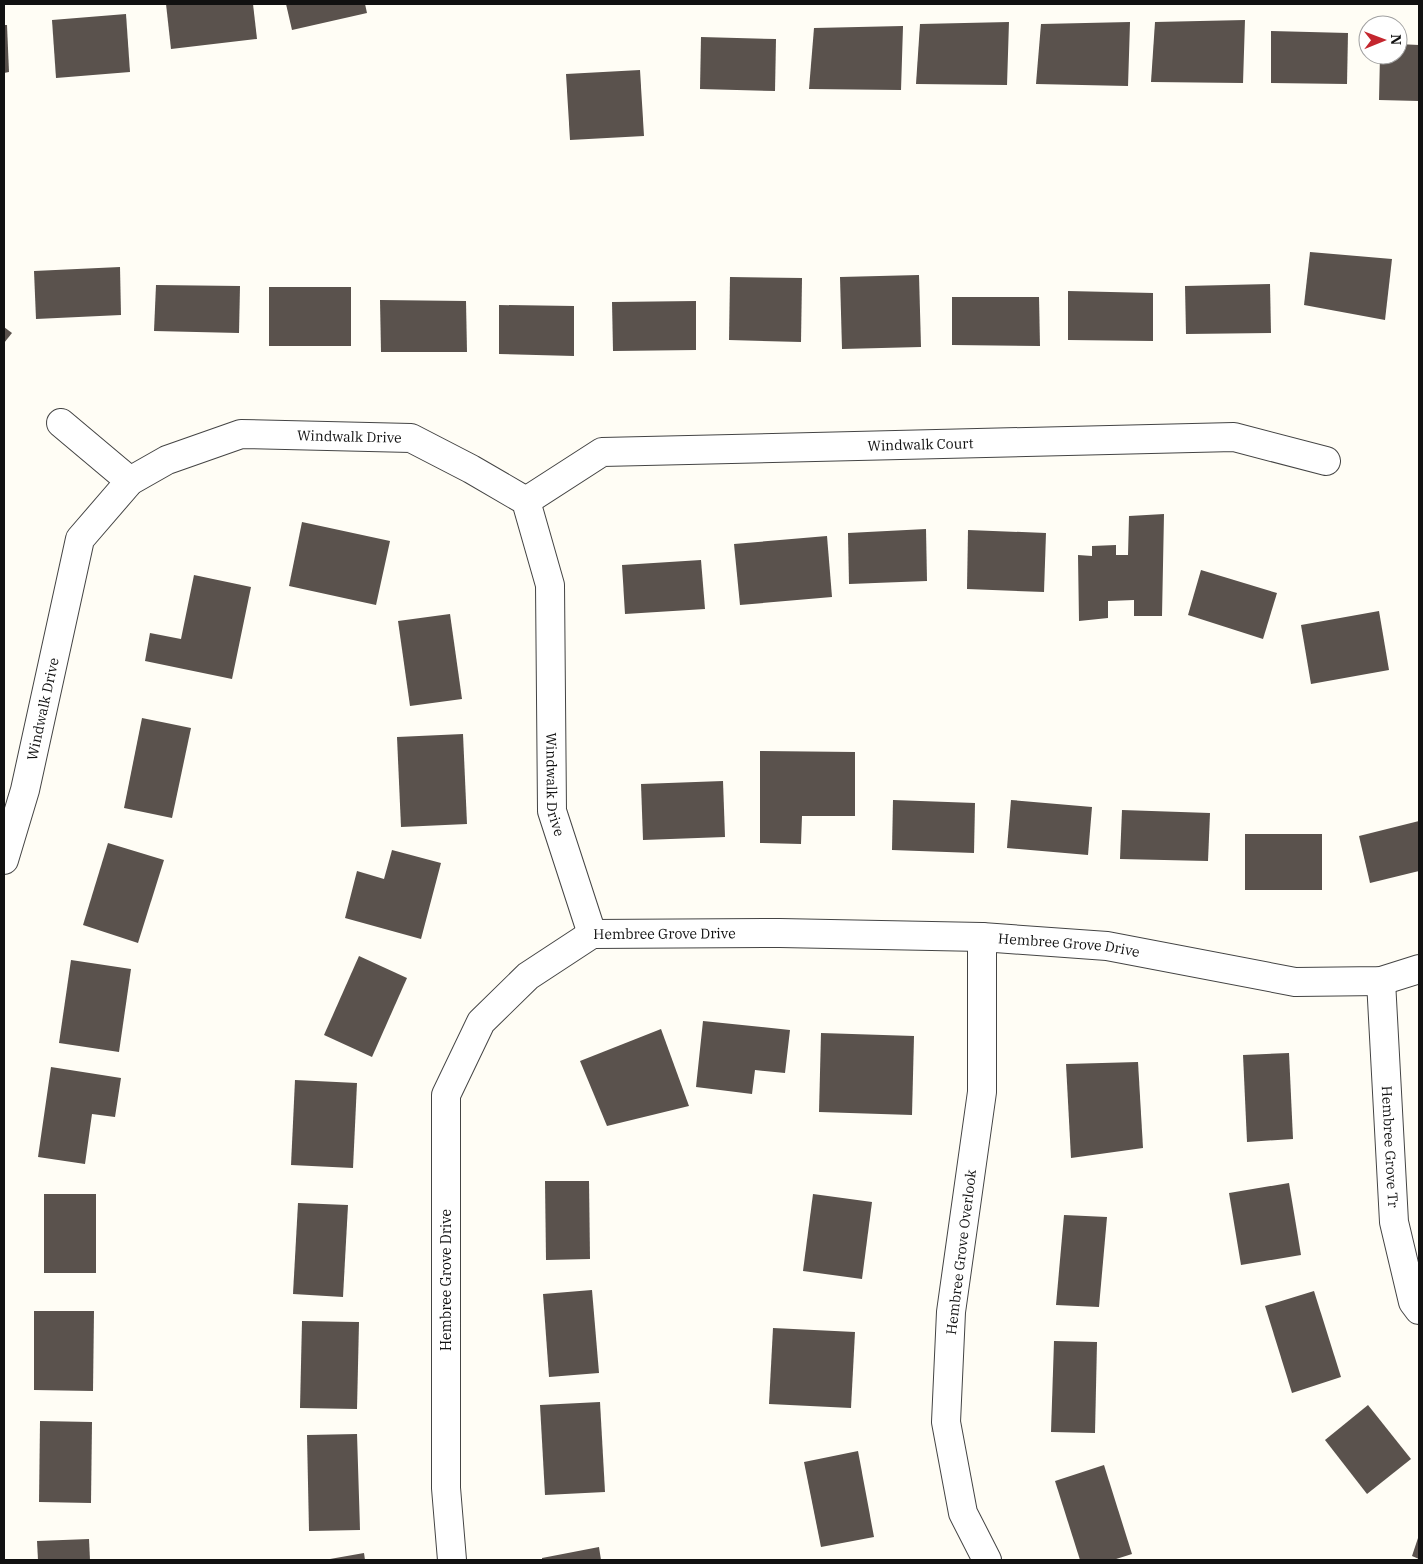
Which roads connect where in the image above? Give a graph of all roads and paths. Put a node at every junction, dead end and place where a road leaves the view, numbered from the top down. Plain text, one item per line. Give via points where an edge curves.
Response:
1 (62, 423) dead end
2 (1326, 461) dead end
3 (130, 481) junction
4 (526, 501) junction
5 (4, 860) edge
6 (592, 934) junction
7 (982, 937) junction
8 (1419, 969) edge
9 (1381, 981) junction
10 (1419, 1310) edge
11 (452, 1560) edge
12 (987, 1560) edge

1 - 3 street
2 - 4 street, Windwalk Court via 1234,438 602,452
3 - 4 street, Windwalk Drive via 167,460 240,434 411,438 471,468
3 - 5 street, Windwalk Drive via 80,538 25,790
4 - 6 street, Windwalk Drive via 550,585 552,811
6 - 7 street, Hembree Grove Drive
6 - 11 street, Hembree Grove Drive via 528,976 481,1022 446,1095 446,1488
7 - 9 street, Hembree Grove Drive via 1108,946 1295,982
7 - 12 street, Hembree Grove Overlook via 982,1092 951,1312 946,1422 963,1513
8 - 9 street, Hembree Grove Drive
9 - 10 street, Hembree Grove Tr via 1394,1222 1413,1302

